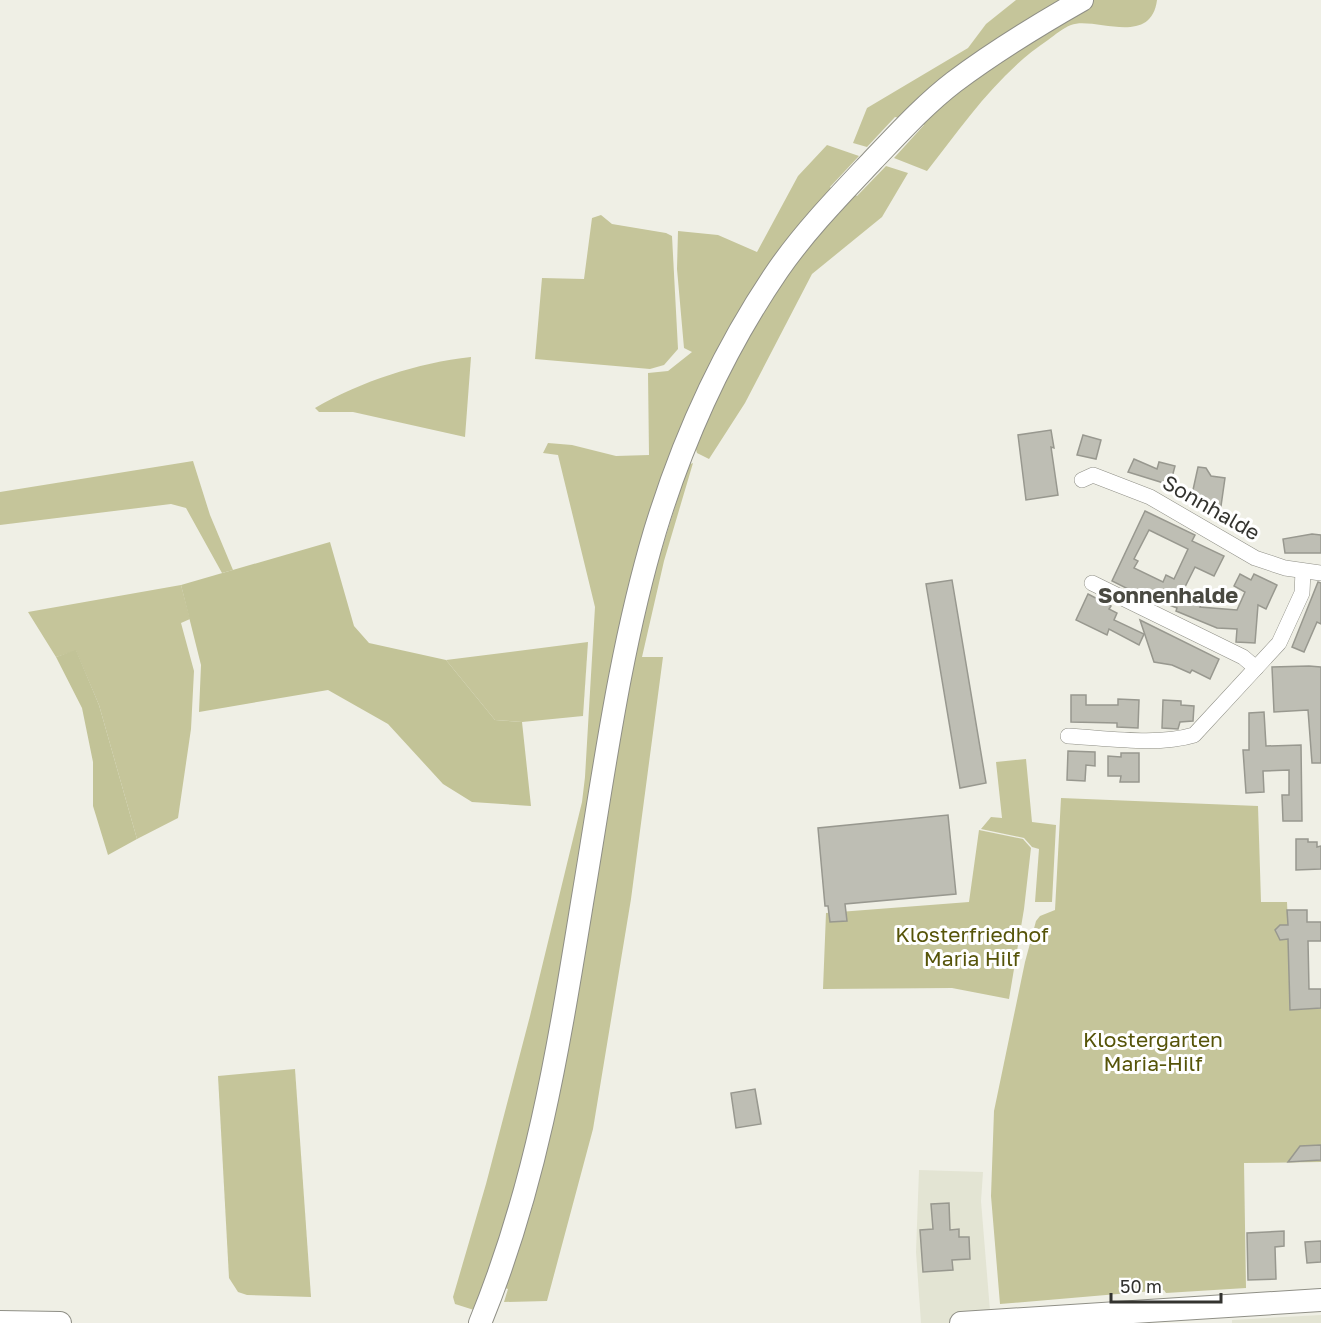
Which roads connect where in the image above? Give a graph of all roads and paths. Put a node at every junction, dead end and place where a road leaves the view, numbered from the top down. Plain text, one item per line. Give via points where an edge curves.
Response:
1 (1082, 0) edge
2 (1082, 480) dead end
3 (1303, 571) junction
4 (1321, 573) edge
5 (1092, 583) dead end
6 (1256, 668) junction
7 (1068, 736) dead end
8 (1321, 1300) edge
9 (1150, 1317) edge
10 (0, 1322) edge
11 (60, 1323) edge
12 (480, 1323) edge
13 (961, 1323) edge

1 - 12 main road via 955,81 911,120 838,197 777,270 735,339 704,402 656,530 620,682 539,1145 523,1207
2 - 3 street, Sonnhalde via 1093,475 1150,497 1255,558
3 - 4 street, Sonnhalde
3 - 6 street via 1302,593 1289,623 1279,643
5 - 6 street via 1243,657
6 - 7 street via 1194,735 1159,740
8 - 9 main road
9 - 13 main road
10 - 11 main road

